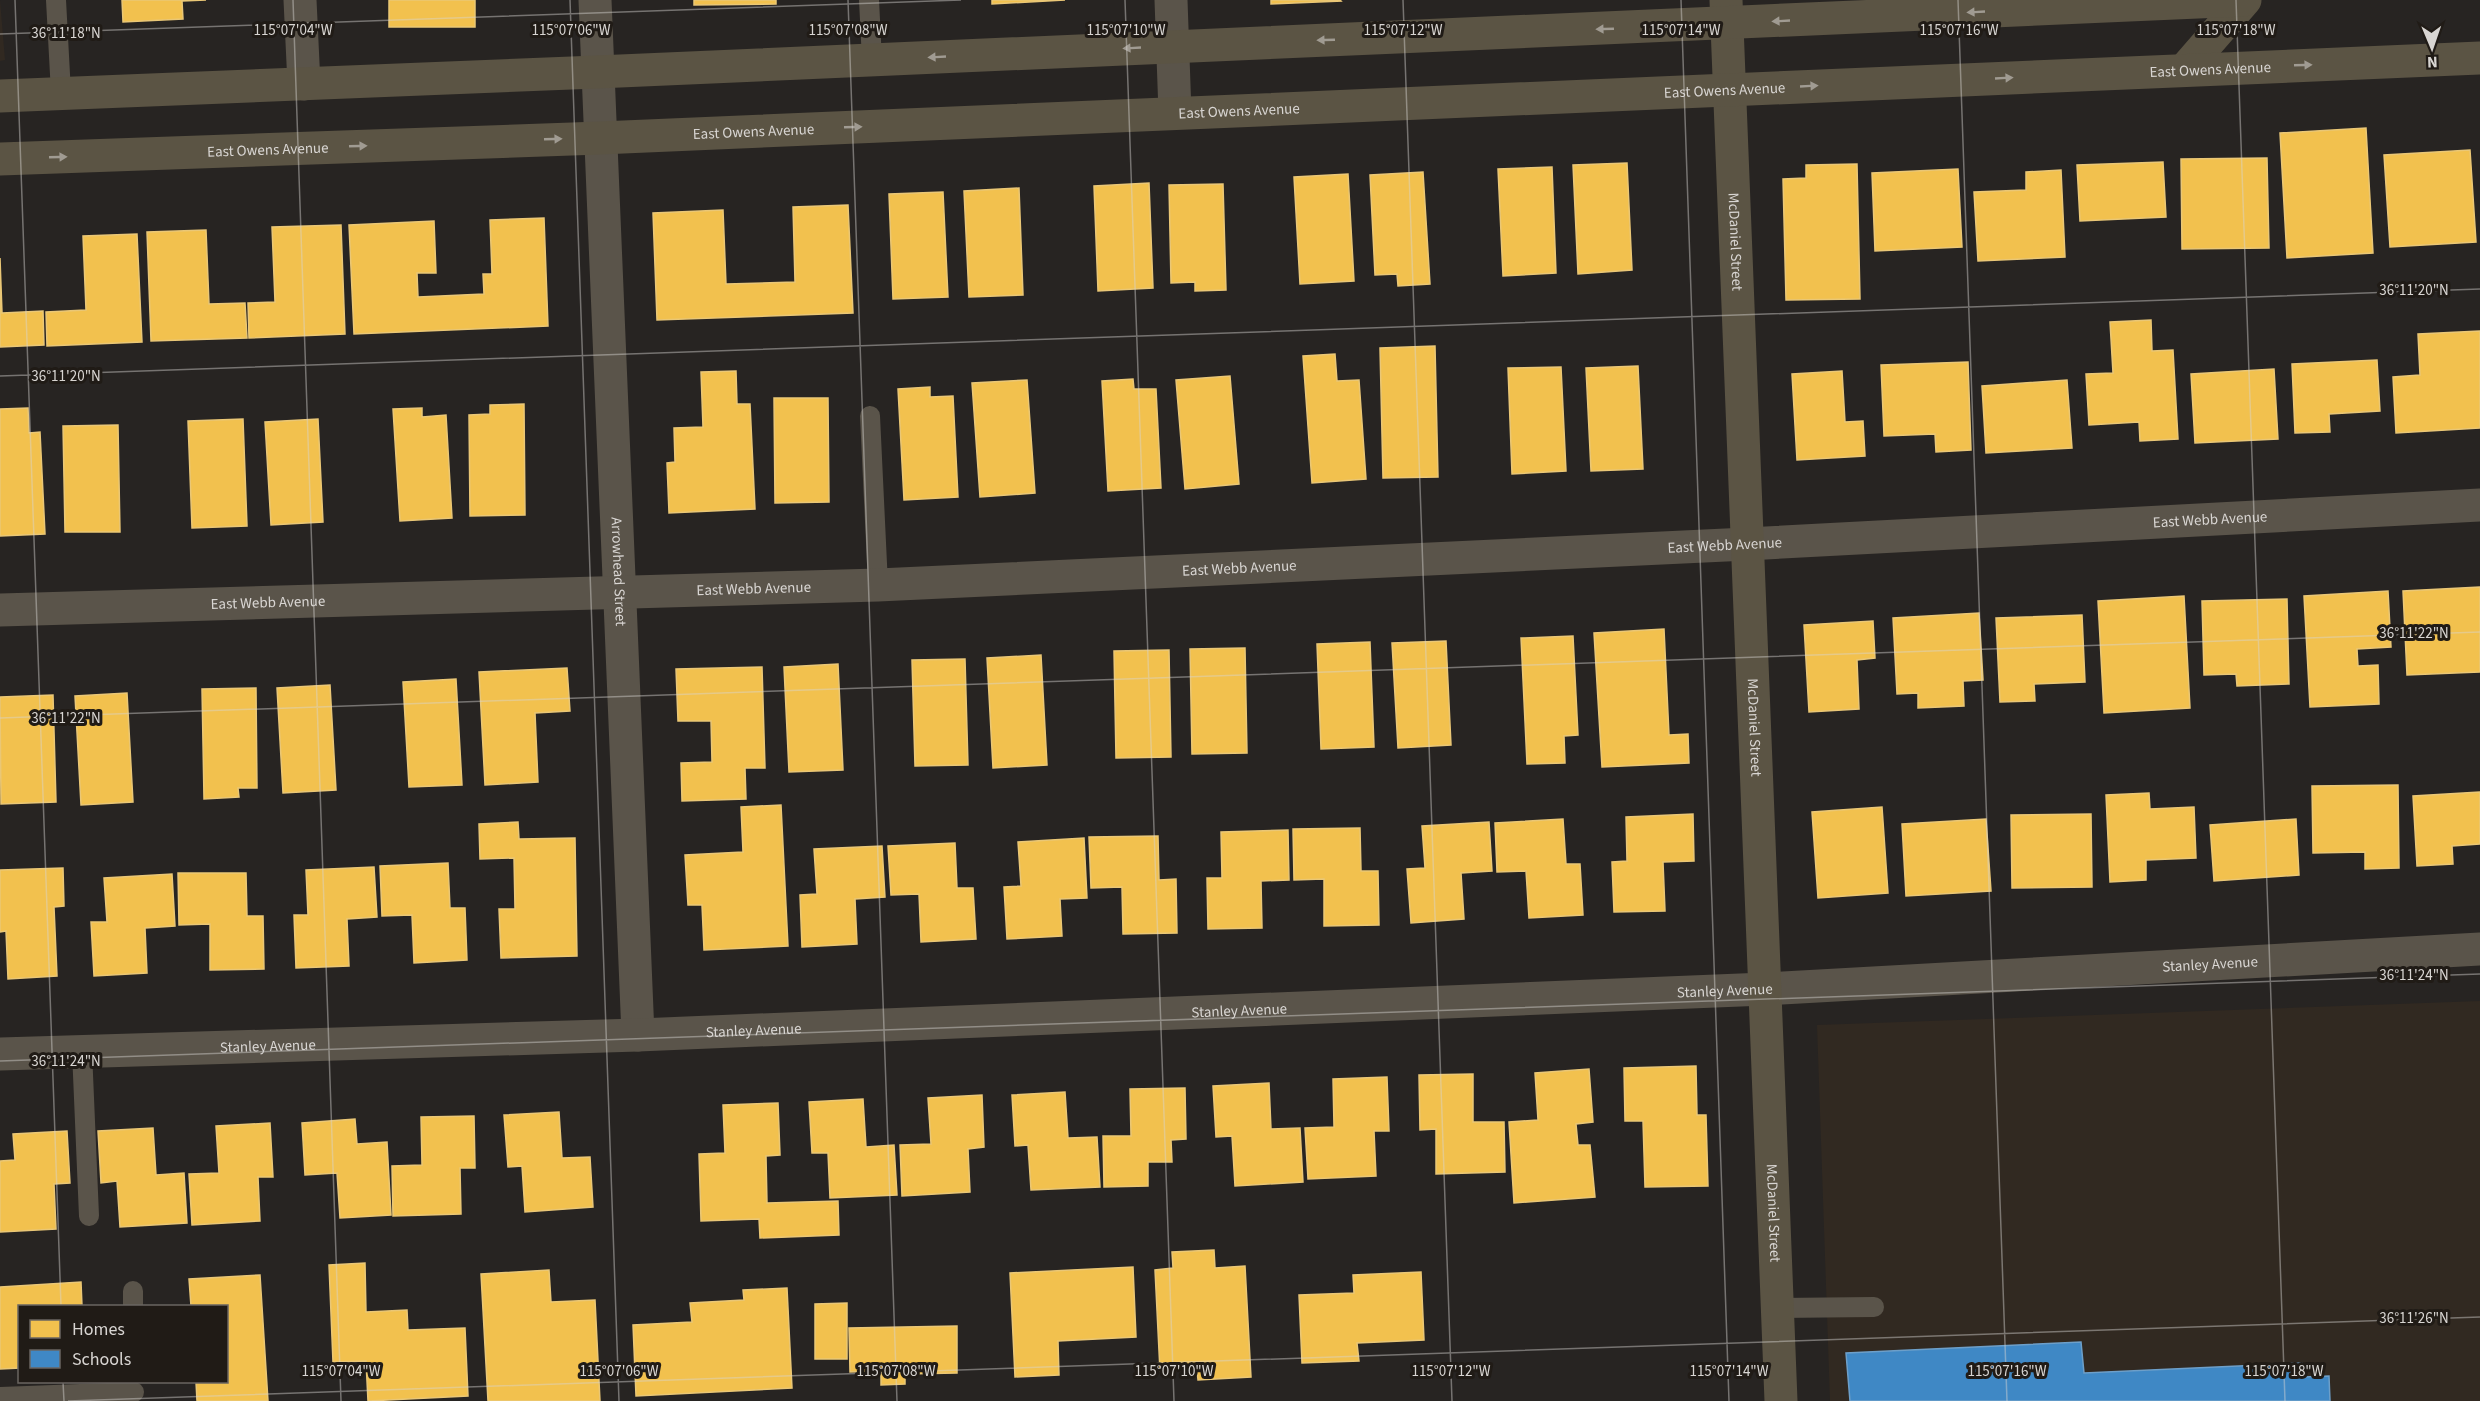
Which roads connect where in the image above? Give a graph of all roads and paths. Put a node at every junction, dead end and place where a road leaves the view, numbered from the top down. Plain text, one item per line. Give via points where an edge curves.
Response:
1 (56, 0) edge
2 (300, 0) edge
3 (595, 0) edge
4 (869, 0) edge
5 (1171, 0) edge
6 (2245, 0) edge
7 (1727, 26) edge
8 (1173, 46) junction
9 (2480, 58) edge
10 (872, 60) junction
11 (2185, 69) junction
12 (597, 72) junction
13 (304, 84) junction
14 (1729, 90) junction
15 (61, 93) junction
16 (0, 96) edge
17 (1175, 112) junction
18 (600, 122) junction
19 (0, 159) edge
20 (870, 416) dead end
21 (2480, 505) edge
22 (1747, 544) junction
23 (878, 585) junction
24 (620, 594) junction
25 (0, 610) edge
26 (2480, 950) edge
27 (1765, 989) junction
28 (638, 1035) junction
29 (82, 1051) junction
30 (0, 1054) edge
31 (89, 1216) dead end
32 (1874, 1307) dead end
33 (1777, 1308) junction
34 (134, 1391) edge
35 (0, 1397) edge
36 (1781, 1401) edge

1 - 15 lane
2 - 13 street
3 - 12 street, Arrowhead Street
4 - 10 lane
5 - 8 street
6 -> 7 main road
6 - 11 main road
7 -> 8 main road
7 - 14 main road, McDaniel Street
8 -> 10 main road
8 - 17 street
11 -> 9 main road, East Owens Avenue
10 - 12 main road
14 -> 11 main road, East Owens Avenue
12 - 13 main road
12 - 18 street, Arrowhead Street
13 - 15 main road
14 - 17 main road, East Owens Avenue
14 - 22 main road, McDaniel Street
15 - 16 main road
18 -> 17 main road, East Owens Avenue
19 -> 18 main road, East Owens Avenue
18 - 24 street, Arrowhead Street
20 - 23 lane
21 - 22 street, East Webb Avenue
22 - 23 street, East Webb Avenue
22 - 27 main road, McDaniel Street
23 - 24 street, East Webb Avenue
24 - 25 street, East Webb Avenue
24 - 28 street, Arrowhead Street
26 - 27 street, Stanley Avenue
27 - 28 street, Stanley Avenue
27 - 33 main road, McDaniel Street
28 - 29 street, Stanley Avenue
29 - 30 street, Stanley Avenue
29 - 31 lane
32 - 33 lane
33 - 36 main road, McDaniel Street
34 - 35 lane

